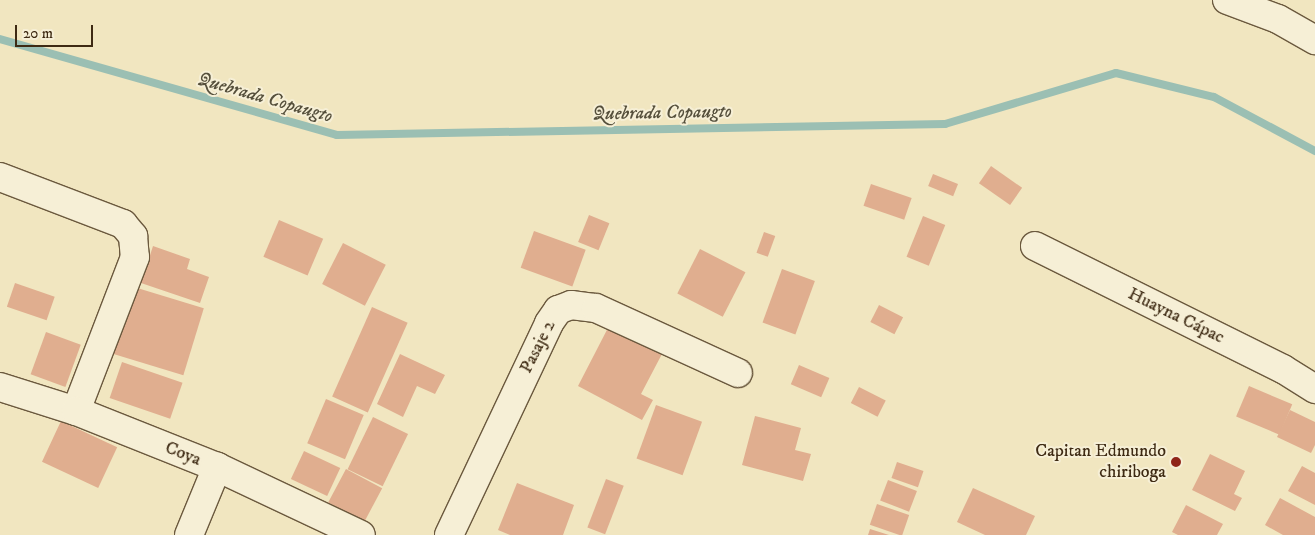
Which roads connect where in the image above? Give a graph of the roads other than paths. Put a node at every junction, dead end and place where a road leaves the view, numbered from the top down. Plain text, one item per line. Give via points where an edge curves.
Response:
1 (1228, 0) edge
2 (1315, 40) edge
3 (0, 177) edge
4 (1035, 246) dead end
5 (738, 373) dead end
6 (0, 388) edge
7 (1315, 389) edge
8 (76, 411) junction
9 (218, 467) junction
10 (189, 535) edge
11 (361, 535) edge
12 (449, 535) edge

1 - 2 street via 1278,19
3 - 8 street via 123,224 134,236 135,257
4 - 7 street, Huayna Cápac via 1283,369
5 - 12 street, Pasaje 2 via 596,308 572,304 558,310 548,323
6 - 8 street, Coya
8 - 9 street, Coya
9 - 10 street
9 - 11 street, Coya

